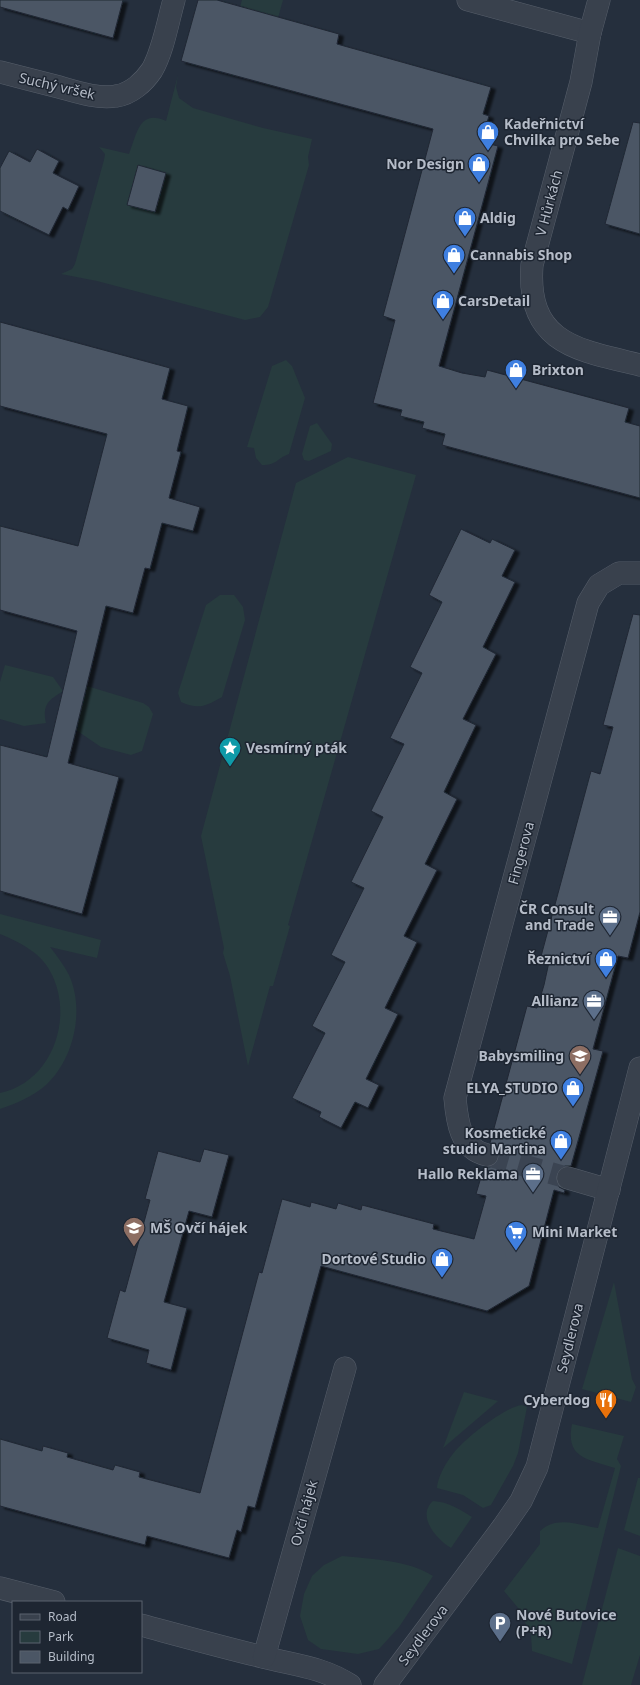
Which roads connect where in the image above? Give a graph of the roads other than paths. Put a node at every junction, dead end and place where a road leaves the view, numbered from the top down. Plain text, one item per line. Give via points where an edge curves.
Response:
1 (174, 0) edge
2 (468, 0) edge
3 (599, 0) edge
4 (590, 34) junction
5 (0, 72) edge
6 (640, 366) edge
7 (640, 573) edge
8 (640, 1068) edge
9 (487, 1155) tunnel mouth
10 (568, 1178) tunnel mouth
11 (609, 1190) junction
12 (345, 1368) dead end
13 (0, 1588) edge
14 (50, 1601) edge
15 (142, 1625) edge
16 (264, 1658) junction
17 (350, 1685) edge
18 (385, 1685) edge

1 - 5 street, Suchý vršek via 152,69 138,86 128,93 117,96 84,94
2 - 4 street
3 - 4 street, V Hůrkách
4 - 6 street, V Hůrkách via 581,82 532,265 530,284 539,317 562,341 579,350
7 - 9 street, Fingerova via 619,573 600,585 588,603 455,1098 457,1122 466,1143
8 - 11 street, Seydlerova
10 - 11 street
11 - 18 street, Seydlerova via 537,1467 521,1501
12 - 16 street, Ovčí hájek
13 - 14 street
15 - 16 street
16 - 17 street via 324,1671

